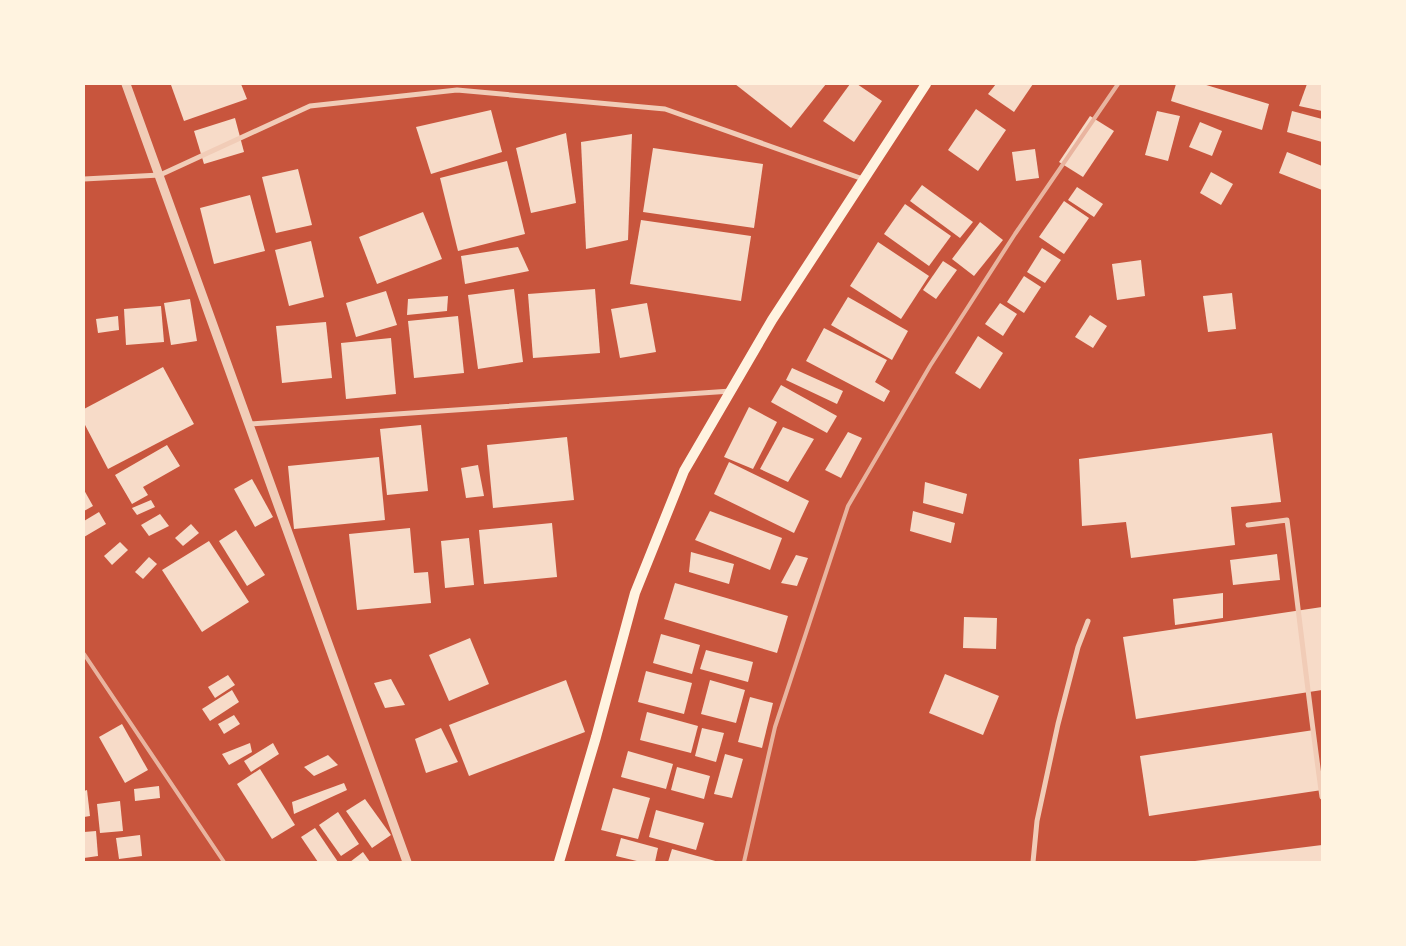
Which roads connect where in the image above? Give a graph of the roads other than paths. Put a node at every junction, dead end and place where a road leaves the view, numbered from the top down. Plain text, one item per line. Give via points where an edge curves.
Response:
1 (126, 84) edge
2 (926, 84) edge
3 (160, 175) junction
4 (84, 179) edge
5 (864, 179) junction
6 (731, 391) junction
7 (250, 424) junction
8 (1248, 525) dead end
9 (1088, 621) dead end
10 (1322, 797) edge
11 (407, 862) edge
12 (559, 862) edge
13 (1033, 862) edge

1 - 3 street
2 - 5 main road
3 - 4 street
3 - 5 street via 310,106 457,90 665,109
3 - 7 street
5 - 6 main road via 772,320
6 - 7 street
6 - 12 main road via 684,471 635,593
7 - 11 street
8 - 10 street via 1287,520
9 - 13 street via 1058,724 1037,821

